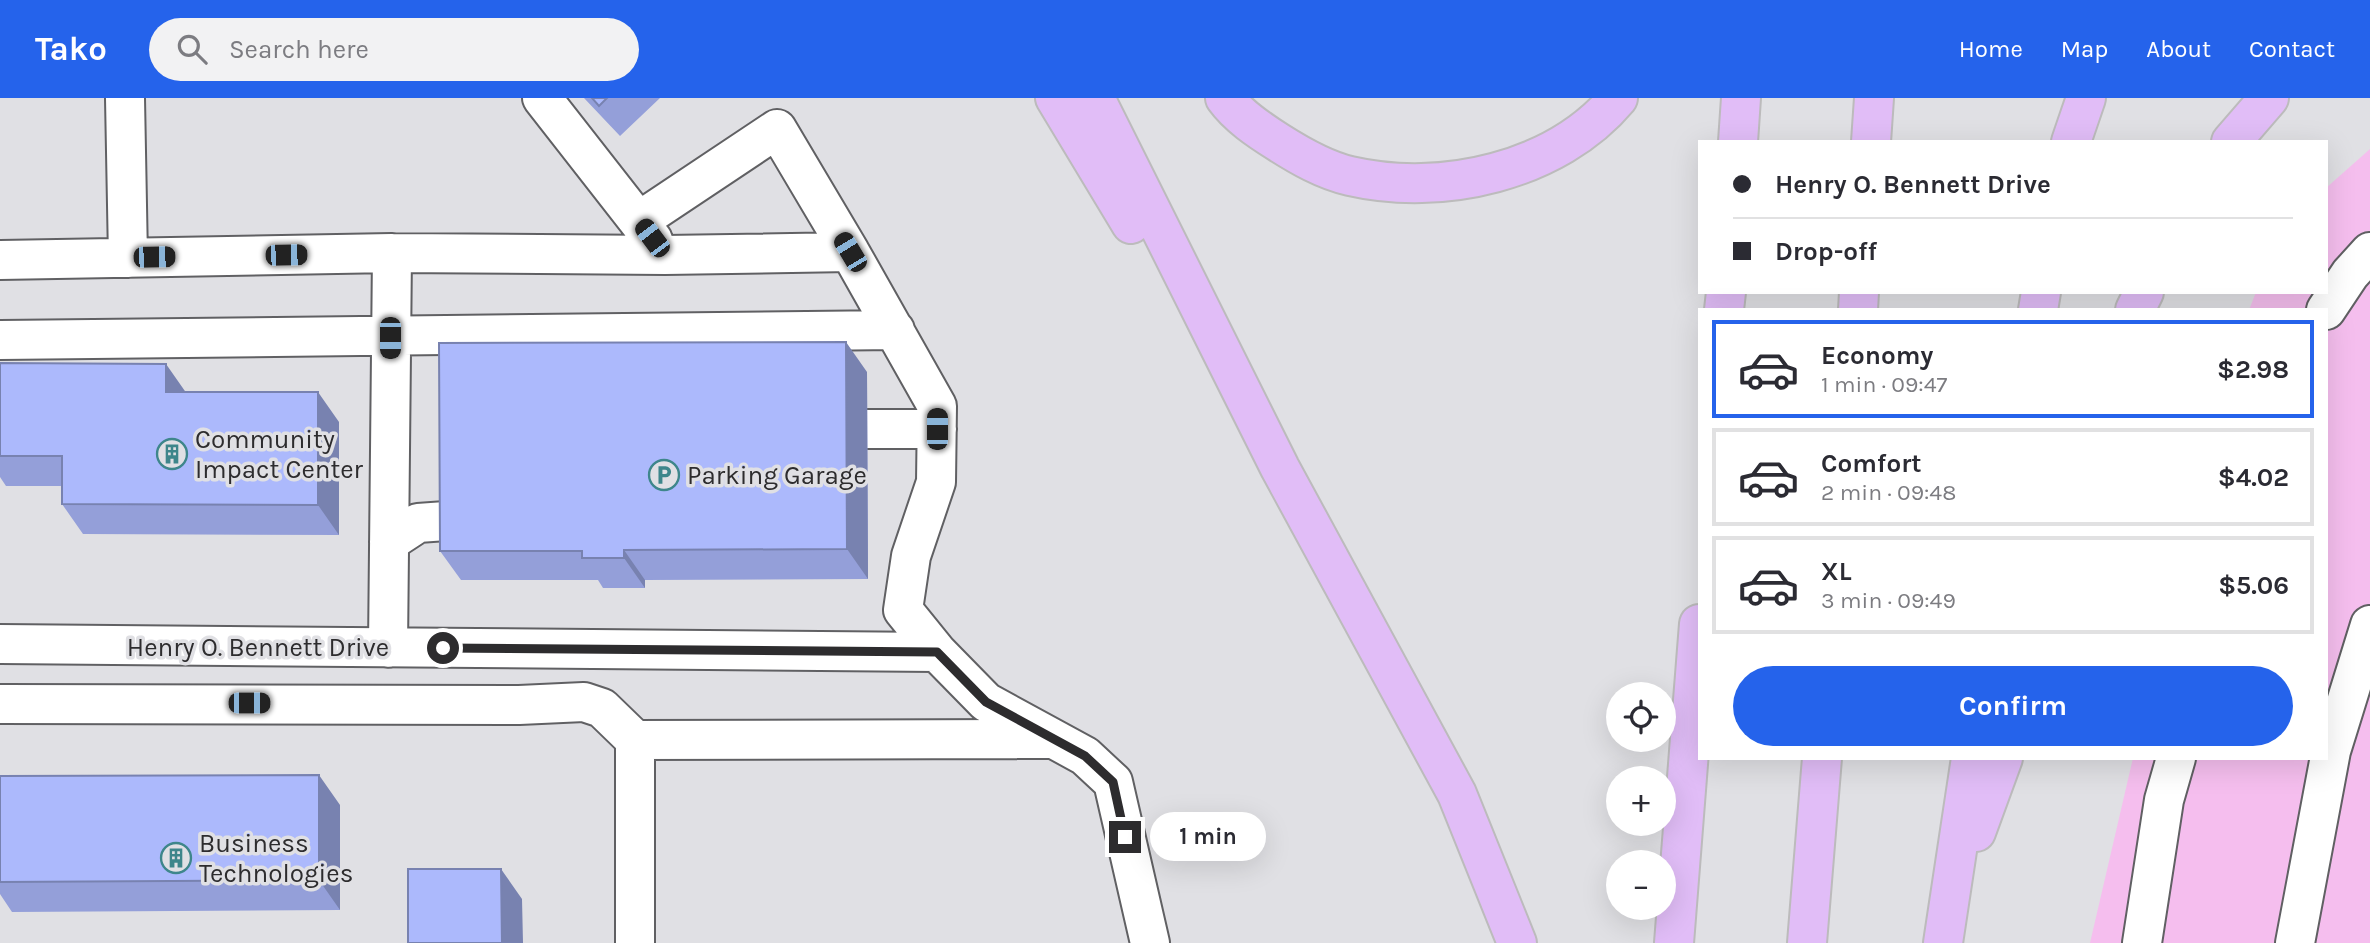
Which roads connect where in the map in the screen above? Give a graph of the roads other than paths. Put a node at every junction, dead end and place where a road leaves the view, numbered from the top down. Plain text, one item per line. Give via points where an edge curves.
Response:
1 (125, 98) edge
2 (542, 98) edge
3 (1055, 98) edge
4 (1095, 98) edge
5 (1225, 98) edge
6 (1618, 98) edge
7 (1741, 98) edge
8 (1874, 98) edge
9 (2086, 98) edge
10 (2269, 98) edge
11 (1738, 140) edge
12 (1871, 140) edge
13 (2072, 140) edge
14 (2233, 140) edge
15 (639, 221) junction
16 (850, 252) junction
17 (2370, 252) edge
18 (392, 253) junction
19 (665, 255) junction
20 (128, 258) junction
21 (0, 260) edge
22 (2327, 308) edge
23 (895, 330) junction
24 (390, 338) junction
25 (0, 340) edge
26 (867, 429) dead end
27 (937, 429) junction
28 (1280, 468) junction
29 (460, 520) edge
30 (389, 542) junction
31 (2370, 625) edge
32 (1698, 637) edge
33 (0, 644) edge
34 (388, 648) junction
35 (937, 652) junction
36 (0, 704) edge
37 (1053, 738) junction
38 (635, 740) junction
39 (1822, 760) edge
40 (1971, 760) edge
41 (2002, 760) edge
42 (2175, 760) edge
43 (1948, 906) junction
44 (635, 943) edge
45 (1150, 943) edge
46 (1517, 943) edge
47 (1674, 943) edge
48 (1807, 943) edge
49 (1943, 943) edge
50 (2142, 943) edge
51 (2295, 943) edge

1 - 20 street
2 - 15 street
3 - 28 highway
4 - 28 highway
5 - 6 highway via 1263,132 1304,158 1348,176 1408,185 1464,181 1519,165 1561,145
7 - 11 highway
8 - 12 highway
9 - 13 highway
10 - 14 highway
15 - 16 street via 777,129
15 - 19 street
16 - 19 street
16 - 23 street
17 - 22 street
18 - 19 street
18 - 20 street
18 - 24 street
20 - 21 street
23 - 24 street
23 - 27 street via 937,406
24 - 25 street
24 - 30 street
26 - 27 street
27 - 35 street via 936,482 911,556 903,610
28 - 46 highway via 1457,794
29 - 30 street via 418,523
30 - 34 street
31 - 51 street via 2332,751
32 - 47 highway
33 - 34 street, Henry O. Bennett Drive
34 - 35 street, Henry O. Bennett Drive
35 - 37 street via 986,702
36 - 38 street via 519,705 570,701 602,708
37 - 38 street
37 - 45 street via 1085,756 1113,782
38 - 44 street
39 - 48 highway
40 - 43 highway
41 - 43 highway
42 - 50 street via 2164,800
43 - 49 highway

